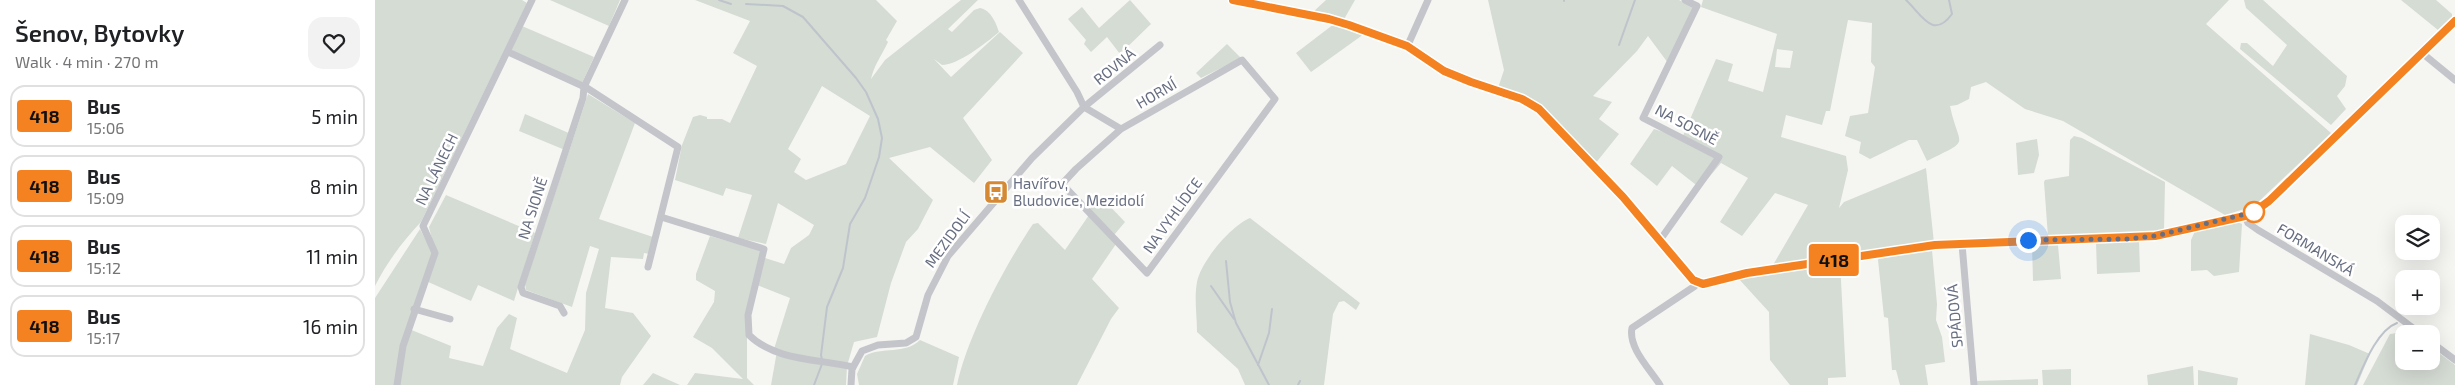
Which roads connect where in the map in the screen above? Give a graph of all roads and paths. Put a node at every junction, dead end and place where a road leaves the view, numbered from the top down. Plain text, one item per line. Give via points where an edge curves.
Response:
1 (532, 0) edge
2 (625, 0) edge
3 (1019, 0) edge
4 (1233, 0) edge
5 (1429, 0) edge
6 (1685, 0) edge
7 (2455, 21) edge
8 (1161, 45) dead end
9 (1407, 46) junction
10 (508, 52) junction
11 (2422, 53) junction
12 (1242, 60) joint
13 (2455, 80) edge
14 (584, 87) junction
15 (1084, 107) junction
16 (1121, 129) junction
17 (1062, 184) joint
18 (2245, 216) junction
19 (661, 217) junction
20 (1659, 240) junction
21 (1962, 244) junction
22 (648, 267) dead end
23 (1696, 282) junction
24 (414, 309) junction
25 (564, 313) dead end
26 (450, 319) dead end
27 (2410, 325) edge
28 (2440, 349) edge
29 (2455, 360) edge
30 (853, 366) junction
31 (397, 385) edge
32 (851, 385) edge
33 (1660, 385) edge
34 (1975, 385) edge

1 - 10 street, NA LÁNECH
2 - 14 street, NA SIONĚ
3 - 15 street
4 - 9 street via 1329,19
5 - 9 street
6 - 20 street, NA SOSNĚ via 1697,6 1643,118 1719,157
7 - 11 street
8 - 15 street, ROVNÁ
9 - 20 street via 1444,71 1522,99 1539,109
10 - 14 street
10 - 24 street, NA LÁNECH via 423,226 435,254
11 - 13 street
11 - 18 street via 2269,201
12 - 16 street, HORNÍ
12 - 17 street, NA VYHLÍDCE via 1275,99 1147,273
14 - 19 street via 678,147
14 - 25 street, NA SIONĚ via 521,287 523,293 560,306
15 - 16 street
15 - 30 street, MEZIDOLÍ via 1025,166 947,256 928,295 916,337 906,343 868,348 858,356
16 - 17 street, HORNÍ
18 - 21 street via 2141,238
18 - 27 street, FORMANSKÁ via 2248,223 2258,230 2377,301
19 - 22 street
19 - 30 street via 764,249 748,314 749,334 755,340 770,348
20 - 23 street
21 - 23 street via 1935,245 1747,273 1703,284
21 - 34 street, SPÁDOVÁ
23 - 33 street via 1695,286 1632,328 1630,337 1635,348
24 - 26 street
24 - 31 street, NA LÁNECH via 403,346
28 - 29 street
30 - 32 street

